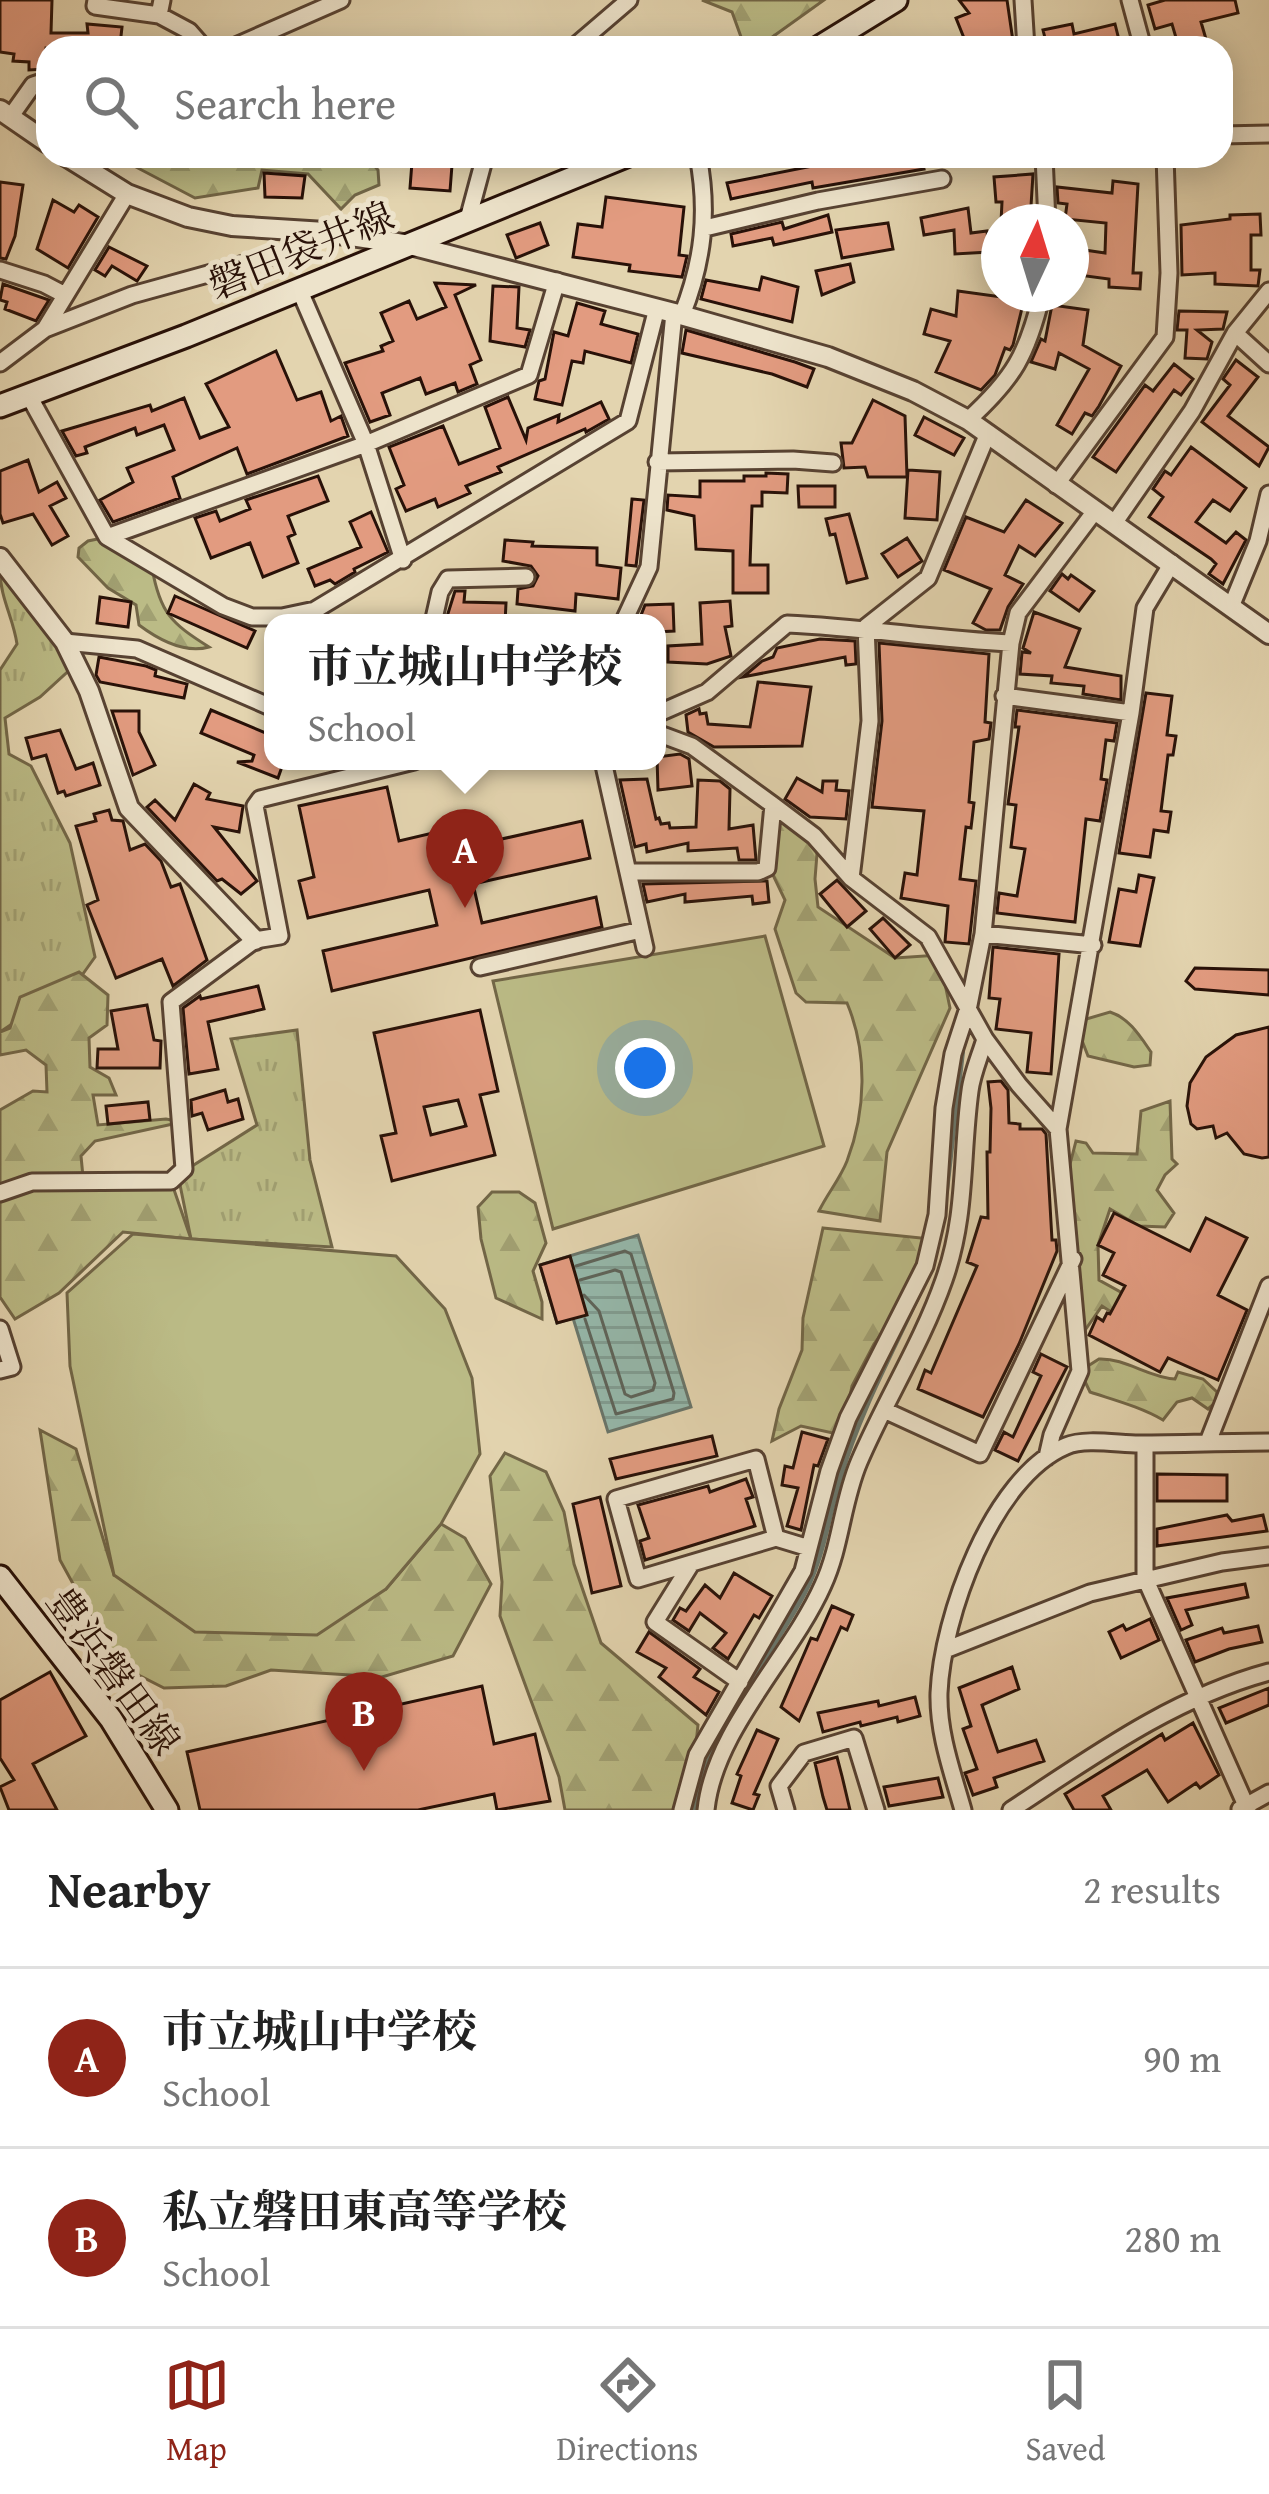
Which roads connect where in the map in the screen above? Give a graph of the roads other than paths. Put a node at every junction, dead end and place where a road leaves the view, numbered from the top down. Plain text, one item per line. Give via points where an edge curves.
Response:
1 (96, 0) edge
2 (341, 0) edge
3 (629, 0) edge
4 (896, 0) edge
5 (1023, 0) edge
6 (1130, 0) edge
7 (161, 7) edge
8 (193, 36) edge
9 (258, 36) edge
10 (588, 36) edge
11 (838, 36) edge
12 (1025, 36) edge
13 (1140, 36) edge
14 (36, 84) edge
15 (5, 113) edge
16 (1269, 134) edge
17 (36, 135) edge
18 (1233, 135) edge
19 (85, 168) edge
20 (482, 168) edge
21 (598, 168) edge
22 (699, 168) edge
23 (1045, 168) edge
24 (1165, 168) edge
25 (942, 179) dead end
26 (127, 194) junction
27 (1046, 204) edge
28 (467, 223) junction
29 (704, 228) junction
30 (410, 245) junction
31 (273, 256) dead end
32 (0, 270) edge
33 (556, 281) junction
34 (298, 289) junction
35 (1269, 291) edge
36 (65, 296) junction
37 (671, 312) junction
38 (1037, 312) edge
39 (45, 329) junction
40 (1235, 333) junction
41 (0, 363) edge
42 (1269, 364) edge
43 (29, 396) junction
44 (0, 406) edge
45 (968, 420) junction
46 (988, 433) junction
47 (366, 444) junction
48 (657, 463) junction
49 (833, 463) dead end
50 (1056, 485) junction
51 (1269, 494) edge
52 (1095, 511) junction
53 (1115, 522) junction
54 (107, 537) junction
55 (0, 558) edge
56 (403, 560) junction
57 (1172, 562) junction
58 (526, 578) dead end
59 (1232, 607) junction
60 (296, 614) edge
61 (435, 614) edge
62 (627, 614) edge
63 (264, 617) edge
64 (866, 627) junction
65 (1269, 634) edge
66 (65, 642) junction
67 (1011, 643) junction
68 (1004, 696) junction
69 (264, 704) edge
70 (666, 710) edge
71 (1132, 713) junction
72 (666, 737) edge
73 (378, 770) edge
74 (605, 770) edge
75 (773, 805) junction
76 (628, 872) junction
77 (851, 878) junction
78 (641, 930) junction
79 (983, 934) junction
80 (255, 940) junction
81 (1093, 944) junction
82 (645, 948) dead end
83 (480, 967) dead end
84 (969, 1005) junction
85 (985, 1039) junction
86 (1058, 1129) junction
87 (0, 1193) edge
88 (1073, 1258) junction
89 (1269, 1286) edge
90 (0, 1329) edge
91 (892, 1330) junction
92 (916, 1343) junction
93 (0, 1370) edge
94 (884, 1410) junction
95 (1208, 1442) junction
96 (1269, 1442) edge
97 (1145, 1444) junction
98 (1047, 1457) junction
99 (776, 1538) junction
100 (809, 1548) junction
101 (1269, 1556) edge
102 (691, 1564) junction
103 (0, 1577) edge
104 (1145, 1578) junction
105 (945, 1650) junction
106 (1269, 1672) edge
107 (740, 1682) junction
108 (1197, 1698) junction
109 (720, 1716) junction
110 (736, 1728) junction
111 (1269, 1793) edge
112 (1244, 1808) edge
113 (167, 1810) edge
114 (682, 1810) edge
115 (706, 1810) edge
116 (786, 1810) edge
117 (876, 1810) edge
118 (963, 1810) edge
119 (1011, 1810) edge

1 - 7 street via 95,6
2 - 9 street
3 - 10 street
4 - 11 main road
5 - 12 street
6 - 13 street
7 - 8 street
14 - 15 street
15 - 17 street
16 - 18 street
19 - 26 street
20 - 28 street
21 - 28 main road, 磐田袋井線
22 - 29 street
23 - 27 street
24 - 50 street via 1165,337
25 - 29 street
26 - 30 street via 232,226
26 - 36 street
28 - 30 main road, 磐田袋井線
29 - 37 street via 697,277
30 - 33 street
30 - 34 main road, 磐田袋井線
31 - 39 street
32 - 36 street
33 - 37 street
33 - 47 street via 529,375
34 - 43 main road, 磐田袋井線
34 - 47 street
35 - 40 street
36 - 39 street
37 - 45 street via 828,357
37 - 48 street
37 - 56 street via 628,421
38 - 45 street via 1004,386
39 - 41 street
40 - 42 street
40 - 53 street via 1192,412
43 - 44 main road, 磐田袋井線
43 - 54 street
45 - 46 street
46 - 50 street
46 - 64 street via 928,578
47 - 54 street
47 - 56 street
48 - 49 street
48 - 62 street via 649,567
50 - 52 street
51 - 59 street
52 - 53 street
52 - 67 street via 1018,613
53 - 57 street
54 - 63 street via 223,606
55 - 66 street
56 - 60 street
57 - 59 street
57 - 71 street via 1145,608
58 - 61 street via 448,579
59 - 65 street
64 - 67 street
64 - 70 street via 787,624 707,692
64 - 77 street via 870,721
66 - 69 street via 137,649
66 - 80 street via 129,808
67 - 68 street
68 - 71 street
68 - 79 street
71 - 81 street
72 - 75 street via 692,746
73 - 80 street via 260,799 280,936
74 - 76 street
75 - 76 street via 766,868 758,872
75 - 77 street
76 - 78 street
77 - 84 street via 928,937
78 - 82 street
78 - 83 street
79 - 81 street
79 - 84 street
80 - 87 street via 171,1002 184,1169 171,1181 32,1182
81 - 86 street
84 - 85 street
84 - 91 street via 953,1054 925,1266
85 - 86 street
85 - 92 street via 970,1088 957,1239
86 - 88 street
88 - 94 street via 980,1454
88 - 98 street via 1080,1371
89 - 95 street
90 - 93 street via 12,1366
91 - 92 street
91 - 100 street via 848,1418
92 - 94 street
94 - 110 street via 858,1465 822,1588
95 - 96 street
95 - 97 street
97 - 98 street via 1070,1444
97 - 104 street
98 - 105 street via 993,1519
99 - 100 street
99 - 102 street
99 - 102 street via 756,1459 616,1499 638,1580
100 - 107 street
101 - 104 street
102 - 107 street via 655,1622
103 - 113 main road, 豊浜磐田線 via 111,1719
104 - 105 street
104 - 108 street
105 - 118 street via 941,1733
106 - 108 street
107 - 109 street
108 - 112 street
108 - 119 street via 1142,1724
109 - 110 street
109 - 114 street via 697,1755
110 - 115 street
111 - 112 street
116 - 117 street via 779,1786 804,1753 854,1738

